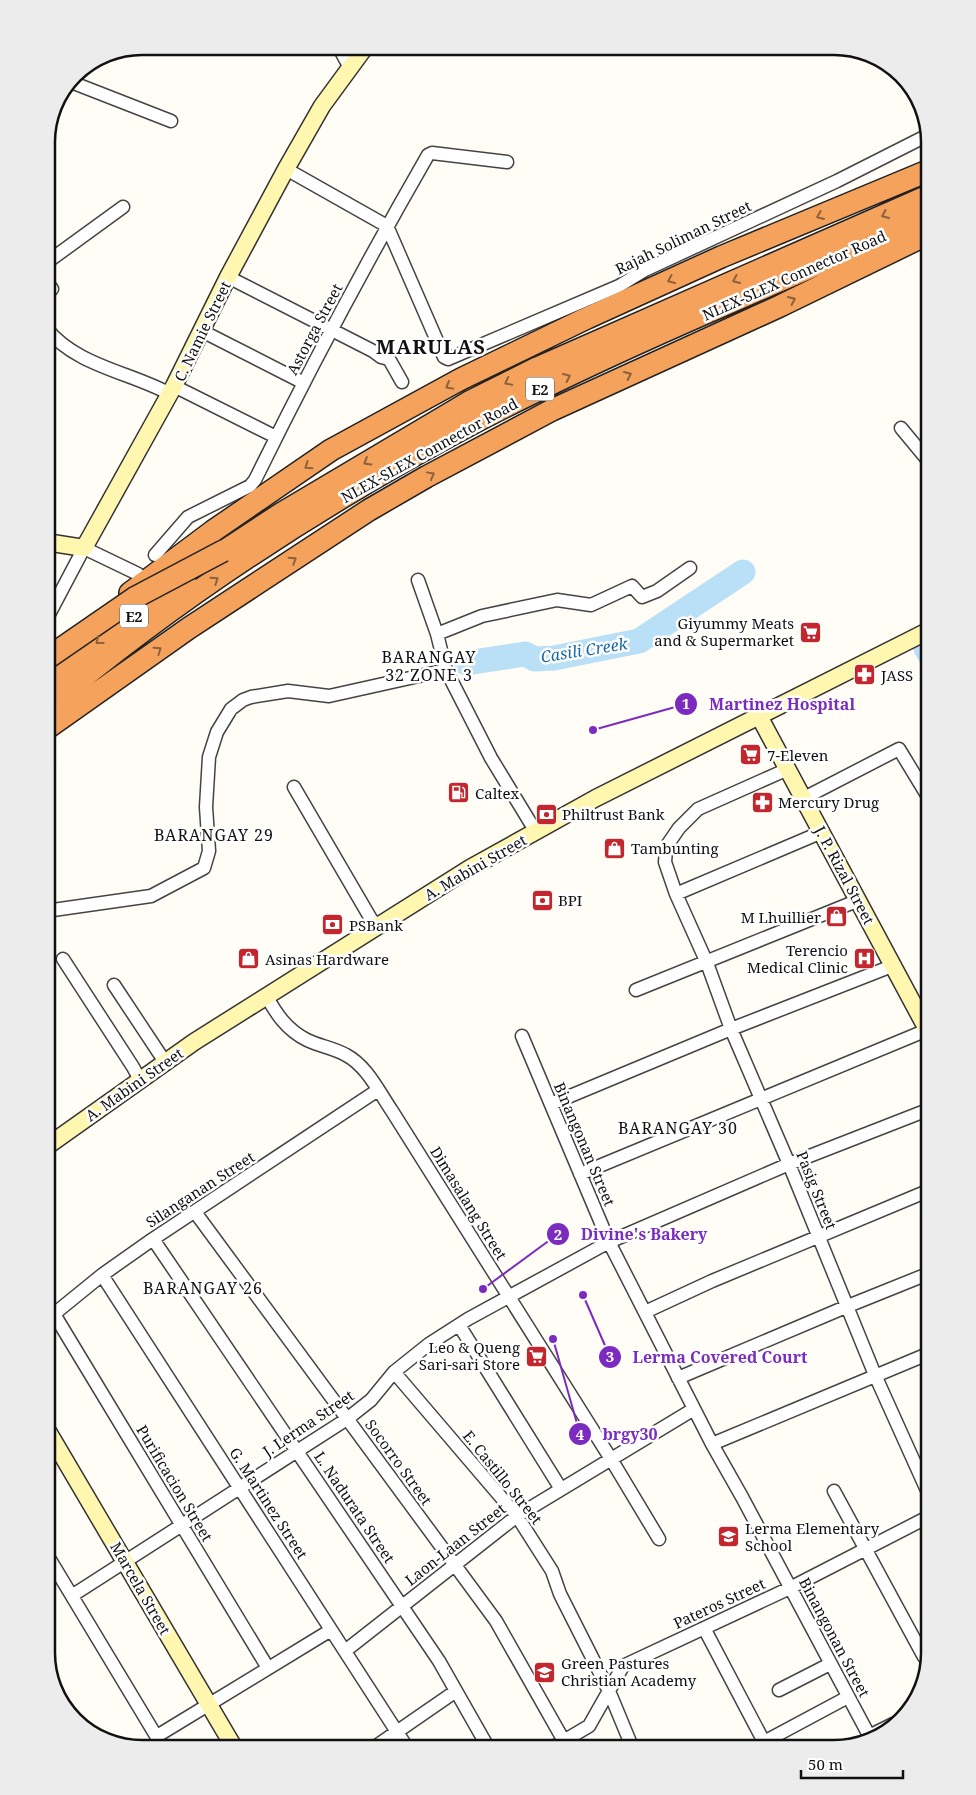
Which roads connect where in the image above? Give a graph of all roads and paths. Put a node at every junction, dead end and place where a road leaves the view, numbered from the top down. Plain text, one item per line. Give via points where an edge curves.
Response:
1 (343, 55) edge
2 (359, 55) edge
3 (350, 68) junction
4 (77, 85) edge
5 (170, 121) dead end
6 (921, 139) edge
7 (507, 162) dead end
8 (286, 169) junction
9 (921, 174) edge
10 (921, 199) edge
11 (123, 207) dead end
12 (921, 220) edge
13 (387, 226) junction
14 (921, 237) edge
15 (55, 256) edge
16 (228, 276) junction
17 (333, 330) junction
18 (202, 331) junction
19 (55, 339) edge
20 (402, 382) dead end
21 (304, 383) junction
22 (172, 390) junction
23 (901, 428) dead end
24 (276, 438) junction
25 (921, 452) edge
26 (55, 543) edge
27 (84, 548) junction
28 (223, 551) junction
29 (155, 555) dead end
30 (690, 568) dead end
31 (138, 574) dead end
32 (418, 580) dead end
33 (55, 603) edge
34 (175, 608) junction
35 (437, 634) junction
36 (921, 635) edge
37 (55, 654) edge
38 (55, 657) edge
39 (446, 670) junction
40 (55, 676) edge
41 (55, 701) edge
42 (759, 716) junction
43 (55, 719) edge
44 (55, 721) edge
45 (788, 769) junction
46 (921, 785) edge
47 (294, 787) dead end
48 (804, 798) junction
49 (536, 832) junction
50 (822, 832) junction
51 (676, 894) junction
52 (859, 900) junction
53 (55, 910) edge
54 (378, 926) junction
55 (63, 959) dead end
56 (706, 963) junction
57 (892, 966) junction
58 (114, 985) dead end
59 (636, 990) dead end
60 (266, 995) junction
61 (921, 1018) edge
62 (731, 1029) junction
63 (921, 1035) edge
64 (522, 1036) dead end
65 (165, 1062) junction
66 (140, 1080) junction
67 (378, 1090) junction
68 (761, 1098) junction
69 (550, 1104) junction
70 (921, 1113) edge
71 (55, 1141) edge
72 (790, 1164) junction
73 (580, 1174) junction
74 (921, 1194) edge
75 (195, 1212) junction
76 (818, 1236) junction
77 (153, 1239) junction
78 (609, 1242) junction
79 (102, 1275) junction
80 (921, 1278) edge
81 (508, 1297) junction
82 (848, 1306) junction
83 (644, 1312) junction
84 (55, 1315) edge
85 (459, 1325) junction
86 (55, 1327) edge
87 (921, 1357) edge
88 (394, 1372) junction
89 (875, 1376) junction
90 (678, 1378) junction
91 (694, 1409) junction
92 (347, 1419) junction
93 (55, 1443) edge
94 (712, 1444) junction
95 (297, 1451) junction
96 (611, 1459) junction
97 (921, 1477) edge
98 (240, 1488) junction
99 (561, 1489) junction
100 (834, 1491) dead end
101 (517, 1516) junction
102 (921, 1521) edge
103 (182, 1525) junction
104 (659, 1539) dead end
105 (865, 1549) junction
106 (125, 1562) junction
107 (455, 1565) junction
108 (55, 1567) edge
109 (790, 1588) junction
110 (73, 1595) junction
111 (402, 1607) junction
112 (704, 1628) junction
113 (331, 1630) junction
114 (345, 1652) junction
115 (921, 1652) edge
116 (830, 1664) junction
117 (268, 1668) junction
118 (779, 1690) dead end
119 (456, 1691) junction
120 (609, 1691) junction
121 (848, 1697) junction
122 (209, 1704) junction
123 (397, 1732) junction
124 (867, 1733) edge
125 (157, 1736) junction
126 (159, 1740) edge
127 (230, 1740) edge
128 (385, 1740) edge
129 (402, 1740) edge
130 (484, 1740) edge
131 (563, 1740) edge
132 (566, 1740) edge
133 (629, 1740) edge
134 (763, 1740) edge
135 (768, 1740) edge

1 - 3 street
2 - 3 street, C. Namie Street
3 - 8 street, C. Namie Street via 322,106
4 - 5 street
6 - 13 street, Rajah Soliman Street via 645,270 619,286 448,359 444,357
7 - 13 street, Astorga Street via 429,153
8 - 13 street
8 - 16 street, C. Namie Street
9 -> 38 highway via 721,257 587,318 461,380 331,450 154,575
10 -> 28 highway, NLEX-SLEX Connector Road / E2 via 486,393
11 - 15 street
34 -> 12 highway, NLEX-SLEX Connector Road / E2 via 356,488 479,420 670,329
13 - 17 street, Astorga Street
44 -> 14 highway via 369,510 552,410
16 - 17 street
16 - 18 street, C. Namie Street
17 - 20 street via 381,357 389,358
17 - 21 street, Astorga Street
18 - 21 street
18 - 22 street, C. Namie Street
19 - 22 street via 79,356
21 - 24 street, Astorga Street
22 - 24 street
22 - 27 street, C. Namie Street
23 - 25 street
24 - 29 street, Astorga Street via 253,484 188,517
26 - 27 street
27 - 31 street
27 - 33 street, C. Namie Street
28 - 37 highway, bridge via 136,597
28 -> 40 highway, NLEX-SLEX Connector Road / E2, bridge
30 - 35 street via 657,591 642,597 631,586 591,605 557,600 482,616
32 - 35 street
34 - 41 highway, NLEX-SLEX Connector Road / E2
34 - 43 highway
35 - 39 street
36 - 42 street, A. Mabini Street
39 - 49 street via 491,758
39 - 53 street via 329,696 288,691 242,700 217,732 209,757 206,807 209,851 204,868 151,896
42 - 45 street, J. P. Rizal Street
42 - 49 street, A. Mabini Street
45 - 48 street, J. P. Rizal Street
45 - 51 street, Pasig Street via 698,809 679,828 668,844 665,862
46 - 48 street via 899,749
47 - 54 street
48 - 50 street, J. P. Rizal Street
49 - 54 street, A. Mabini Street via 470,868
50 - 51 street
50 - 52 street, J. P. Rizal Street
51 - 56 street, Pasig Street
52 - 56 street
52 - 57 street, J. P. Rizal Street
54 - 60 street, A. Mabini Street
55 - 66 street
56 - 59 street
56 - 62 street, Pasig Street
57 - 61 street, J. P. Rizal Street
57 - 62 street
58 - 65 street
60 - 65 street, A. Mabini Street
60 - 67 street, Dimasalang Street via 290,1029 307,1040 347,1055 362,1068
62 - 68 street, Pasig Street
62 - 69 street
63 - 68 street
64 - 69 street, Binangonan Street
65 - 66 street, A. Mabini Street
66 - 71 street, A. Mabini Street
67 - 75 street, Silanganan Street
67 - 81 street, Dimasalang Street
68 - 72 street, Pasig Street
68 - 73 street
69 - 73 street, Binangonan Street
70 - 72 street, J. Lerma Street
72 - 76 street, Pasig Street
72 - 78 street, J. Lerma Street
73 - 78 street, Binangonan Street
74 - 76 street
75 - 77 street, Silanganan Street
75 - 92 street, Socorro Street
76 - 82 street, Pasig Street
76 - 83 street
77 - 79 street, Silanganan Street
77 - 95 street, L. Nadurata Street
78 - 81 street, J. Lerma Street
78 - 83 street, Binangonan Street
79 - 84 street, Silanganan Street
79 - 98 street, G. Martinez Street
80 - 82 street
81 - 85 street, J. Lerma Street
81 - 96 street, Dimasalang Street
82 - 89 street, Pasig Street
82 - 90 street
83 - 90 street, Binangonan Street
85 - 88 street, J. Lerma Street
85 - 99 street
86 - 103 street, Purificacion Street
87 - 89 street
88 - 92 street, J. Lerma Street via 370,1400
88 - 101 street, E. Castillo Street
89 - 94 street
89 - 97 street, Pasig Street
90 - 91 street, Binangonan Street
91 - 94 street, Binangonan Street
91 - 96 street, Laon-Laan Street
92 - 95 street, J. Lerma Street
92 - 107 street, Socorro Street
93 - 106 street, Marcela Street
94 - 109 street, Binangonan Street
95 - 98 street, J. Lerma Street
95 - 111 street, L. Nadurata Street
96 - 99 street, Laon-Laan Street
96 - 104 street, Dimasalang Street
98 - 103 street, J. Lerma Street
98 - 113 street, G. Martinez Street
99 - 101 street, Laon-Laan Street
100 - 105 street
101 - 107 street, Laon-Laan Street
101 - 120 street, E. Castillo Street via 552,1571 560,1594
102 - 105 street, Pateros Street
103 - 106 street, J. Lerma Street
103 - 117 street, Purificacion Street
105 - 109 street, Pateros Street
105 - 115 street
106 - 110 street, J. Lerma Street
106 - 122 street, Marcela Street
107 - 111 street, Laon-Laan Street
107 - 131 street, Socorro Street via 496,1621
108 - 110 street
109 - 112 street, Pateros Street
109 - 116 street, Binangonan Street
110 - 125 street
111 - 114 street, Laon-Laan Street
111 - 119 street, L. Nadurata Street
112 - 120 street, Pateros Street via 623,1666
112 - 134 street
113 - 114 street, G. Martinez Street
113 - 117 street
114 - 123 street, G. Martinez Street
116 - 118 street
116 - 121 street, Binangonan Street
117 - 122 street
119 - 123 street
119 - 130 street, L. Nadurata Street
120 - 132 street, Pateros Street via 589,1726
120 - 133 street, E. Castillo Street
121 - 124 street, Binangonan Street
121 - 135 street
122 - 125 street
122 - 127 street, Marcela Street
123 - 128 street
123 - 129 street, G. Martinez Street
125 - 126 street

